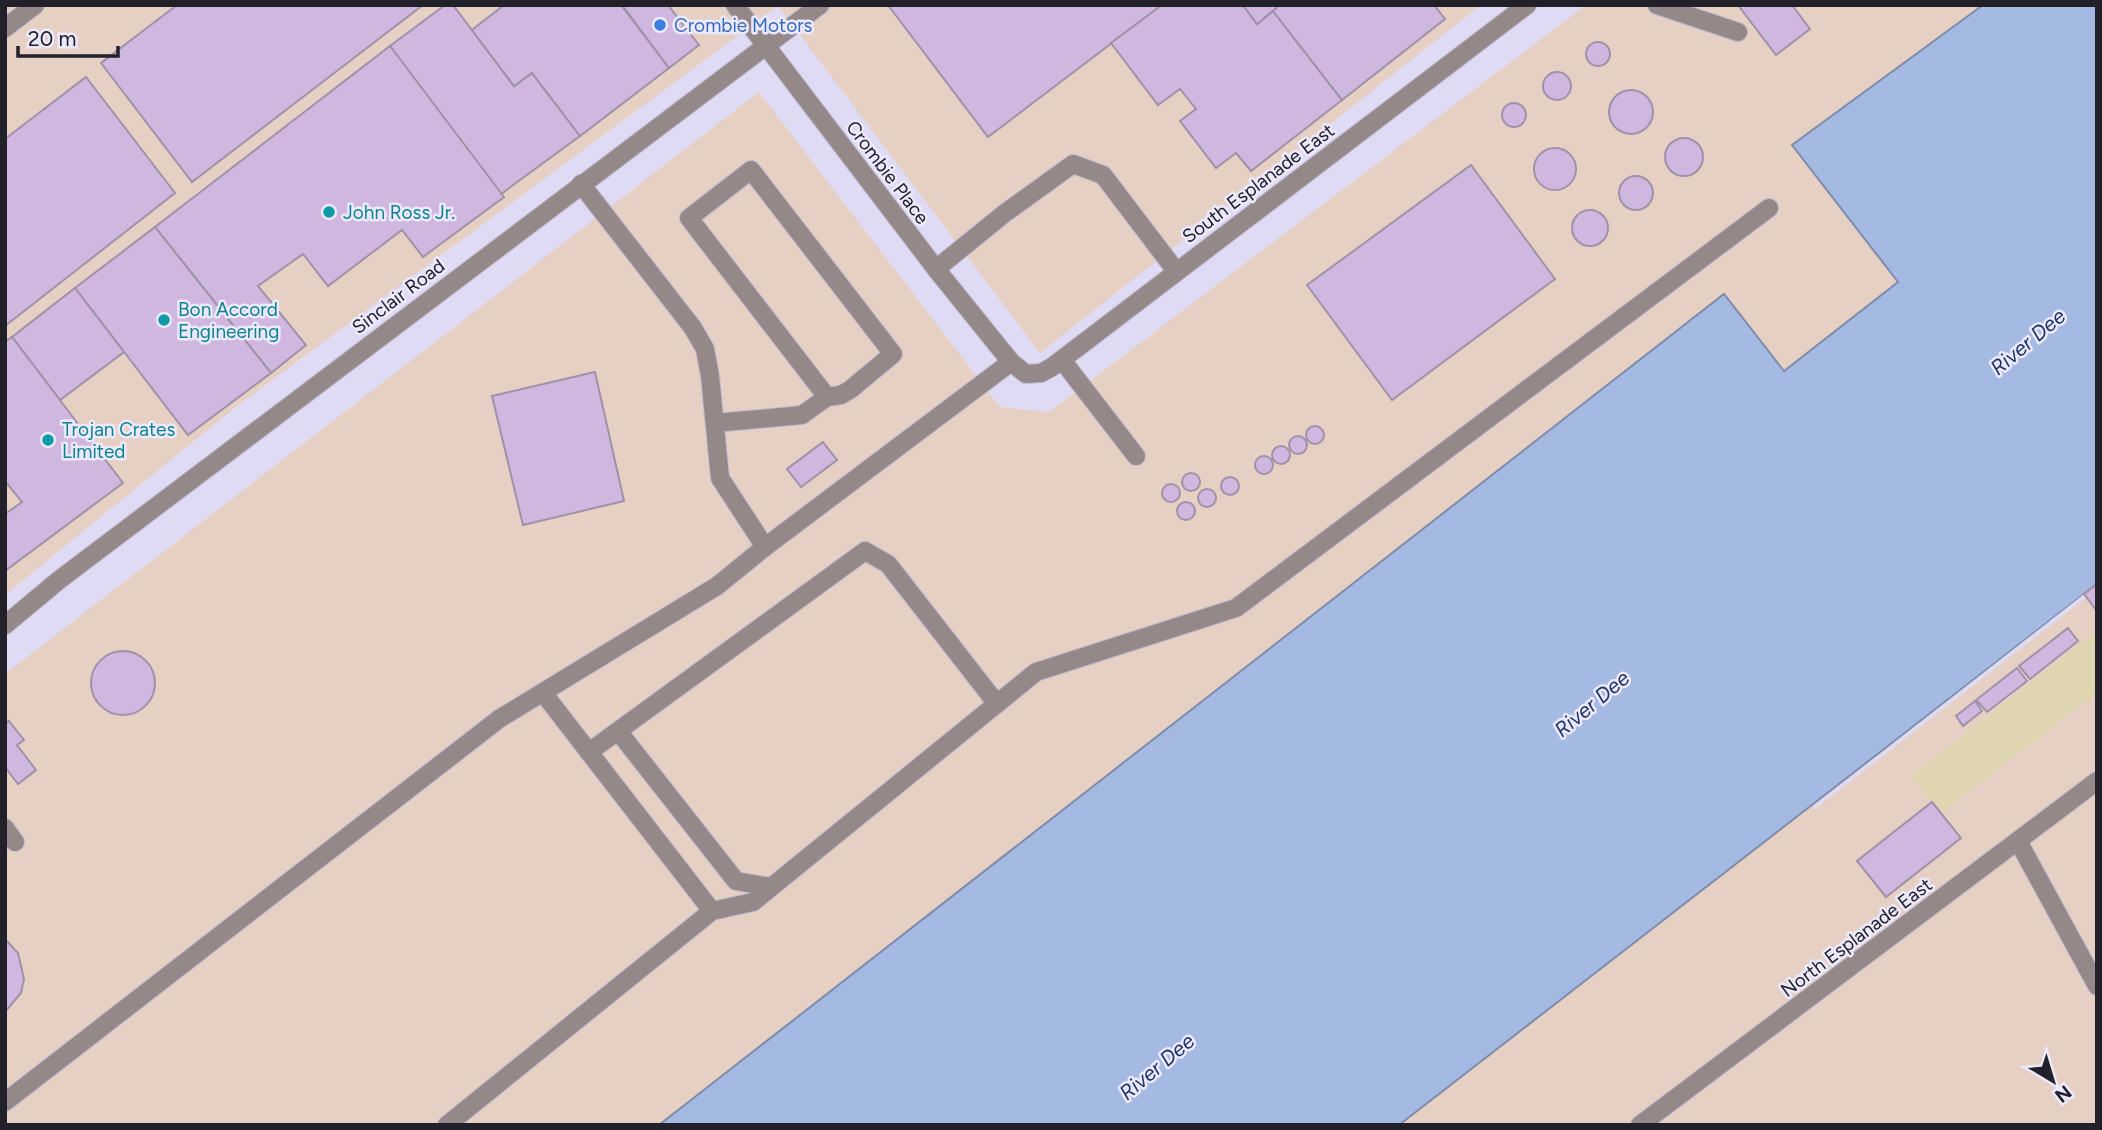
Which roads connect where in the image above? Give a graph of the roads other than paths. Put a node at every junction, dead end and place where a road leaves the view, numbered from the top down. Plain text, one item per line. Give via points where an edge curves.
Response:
1 (35, 5) edge
2 (735, 5) edge
3 (820, 5) edge
4 (1527, 5) edge
5 (1657, 5) edge
6 (5, 28) edge
7 (1738, 32) dead end
8 (766, 46) junction
9 (581, 184) junction
10 (1769, 208) dead end
11 (936, 269) junction
12 (1176, 271) junction
13 (1062, 360) junction
14 (1011, 362) junction
15 (827, 397) junction
16 (715, 423) junction
17 (1136, 456) dead end
18 (765, 547) junction
19 (5, 625) edge
20 (544, 694) junction
21 (997, 704) junction
22 (618, 731) junction
23 (589, 752) junction
24 (2097, 781) edge
25 (2018, 841) junction
26 (771, 887) junction
27 (712, 911) junction
28 (2097, 986) edge
29 (5, 1102) edge
30 (447, 1125) edge
31 (1640, 1125) edge

1 - 6 street
2 - 8 street, Crombie Place
3 - 8 street, Sinclair Road
4 - 12 street, South Esplanade East
5 - 7 street
8 - 9 street, Sinclair Road
8 - 11 street, Crombie Place
9 - 16 street via 693,327 705,349
9 - 19 street, Sinclair Road
10 - 21 street via 1236,608 1036,672
11 - 12 street via 1073,164 1103,176
11 - 14 street, Crombie Place
12 - 13 street, South Esplanade East
13 - 14 street, South Esplanade East via 1041,373 1026,374
13 - 17 street
14 - 18 street
15 - 15 street via 689,218 751,170 893,354 851,389
15 - 16 street via 802,415
16 - 18 street via 720,478
18 - 20 street via 716,586 572,672
20 - 23 street
20 - 29 street via 499,719 420,777
21 - 22 street via 888,564 865,551
21 - 26 street
22 - 23 street
22 - 26 street via 736,881
23 - 27 street
24 - 25 street, North Esplanade East
25 - 28 street
25 - 31 street, North Esplanade East
26 - 27 street via 753,902
27 - 30 street

